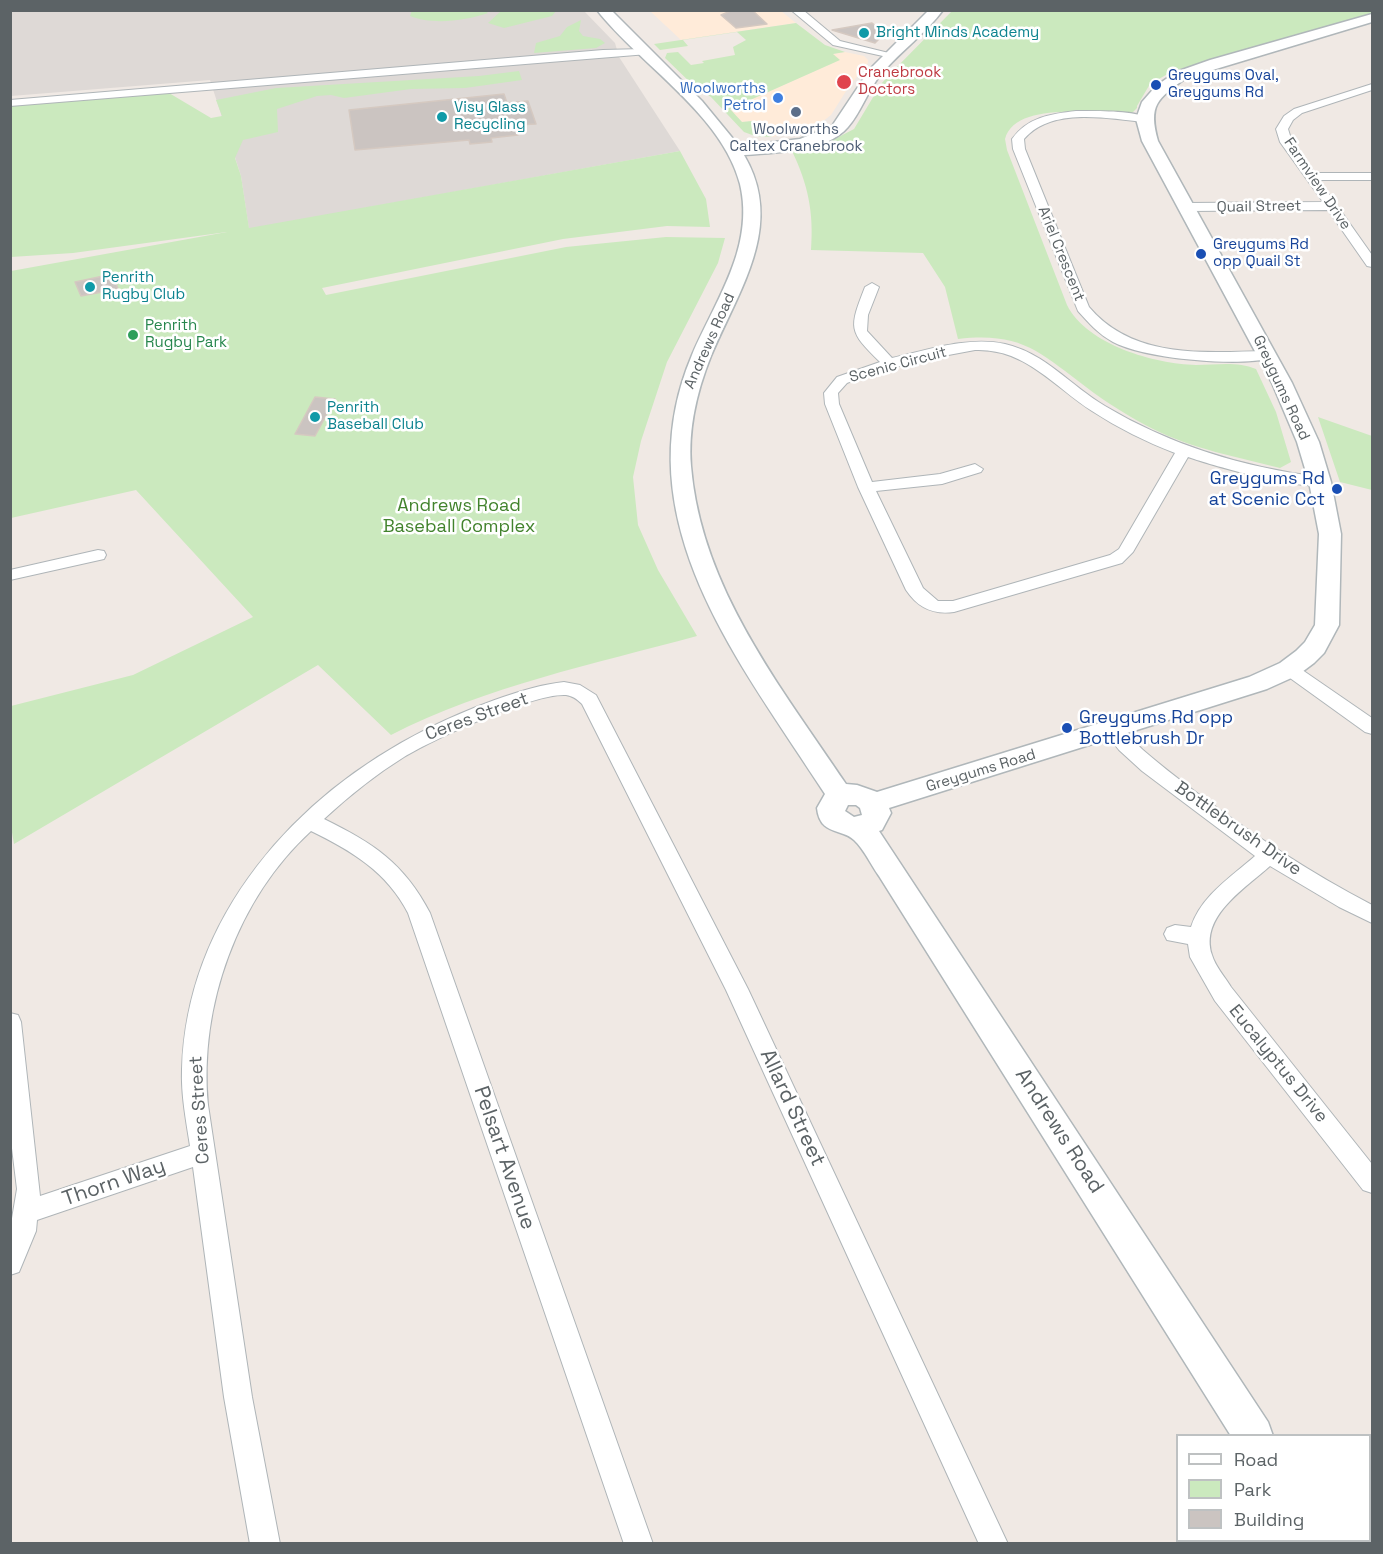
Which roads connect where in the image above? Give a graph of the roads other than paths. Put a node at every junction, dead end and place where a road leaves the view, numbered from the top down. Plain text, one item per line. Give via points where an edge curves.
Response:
1 (603, 10) edge
2 (796, 10) edge
3 (937, 10) edge
4 (1371, 19) edge
5 (628, 35) junction
6 (644, 51) junction
7 (603, 53) junction
8 (892, 55) junction
9 (1372, 87) edge
10 (10, 103) edge
11 (711, 117) junction
12 (1144, 119) junction
13 (766, 145) junction
14 (737, 154) junction
15 (1372, 176) edge
16 (1311, 177) junction
17 (1331, 206) junction
18 (1187, 207) junction
19 (1366, 245) edge
20 (1372, 263) edge
21 (872, 287) dead end
22 (1268, 355) junction
23 (891, 365) junction
24 (1183, 452) junction
25 (975, 470) dead end
26 (1320, 482) junction
27 (866, 487) junction
28 (98, 555) dead end
29 (10, 575) edge
30 (1289, 669) junction
31 (569, 689) joint
32 (1372, 727) edge
33 (1113, 730) junction
34 (867, 815) junction
35 (308, 820) junction
36 (1270, 854) junction
37 (1372, 915) edge
38 (1174, 934) dead end
39 (1198, 938) junction
40 (10, 1022) edge
41 (201, 1153) junction
42 (1372, 1182) edge
43 (27, 1212) junction
44 (10, 1263) edge
45 (1253, 1434) edge
46 (265, 1544) edge
47 (639, 1544) edge
48 (994, 1544) edge

1 - 5 street, Andrews Road
2 - 8 street via 837,43
3 - 8 street
4 - 12 street via 1186,73 1156,94
5 - 6 street, Andrews Road
5 - 7 street via 626,43
6 - 7 street
6 - 11 street, Andrews Road
7 - 10 street
8 - 13 street via 866,84 845,123 804,143
9 - 16 street, Farmview Drive via 1298,111 1286,120 1282,129 1284,139
11 - 13 street via 740,136
11 - 14 street, Andrews Road
12 - 18 street, Greygums Road via 1150,141
12 - 22 street, Ariel Crescent via 1059,117 1030,126 1018,139 1019,150 1083,308 1112,335 1155,351 1198,356
13 - 14 street via 753,153
14 - 34 street, Andrews Road via 751,202 747,248 734,287 688,387 680,442 682,493 695,546 719,603 840,796 832,804 831,815 846,827
15 - 16 street
16 - 17 street, Farmview Drive
17 - 18 street, Quail Street
17 - 19 street, Farmview Drive
18 - 22 street, Greygums Road
19 - 20 street, Farmview Drive
21 - 23 street via 858,328
22 - 26 street, Greygums Road via 1297,416
23 - 24 street, Scenic Circuit via 976,346 1014,350 1034,360 1106,414
23 - 27 street, Scenic Circuit via 846,378 831,393
24 - 26 street, Scenic Circuit via 1251,472
24 - 27 street, Scenic Circuit via 1125,552 1116,559 930,611 915,590
25 - 27 street via 942,480
26 - 30 street, Greygums Road via 1330,534 1329,618 1315,647
28 - 29 street
30 - 32 street
30 - 33 street, Greygums Road via 1258,683
31 - 35 street, Ceres Street via 483,711 411,742 359,776
31 - 48 street, Allard Street via 581,692 589,700 722,957
33 - 34 street, Greygums Road
33 - 36 street, Bottlebrush Drive via 1132,751 1191,799
34 - 45 street, Andrews Road via 890,868
35 - 41 street, Ceres Street via 262,873 221,944 209,975 194,1066
35 - 47 street, Pelsart Avenue via 355,843 385,864 415,905
36 - 37 street, Bottlebrush Drive
36 - 39 street via 1211,908
38 - 39 street
39 - 42 street, Eucalyptus Drive via 1206,969 1223,994
40 - 43 street via 29,1181
41 - 43 street, Thorn Way
41 - 46 street, Ceres Street
43 - 44 street

